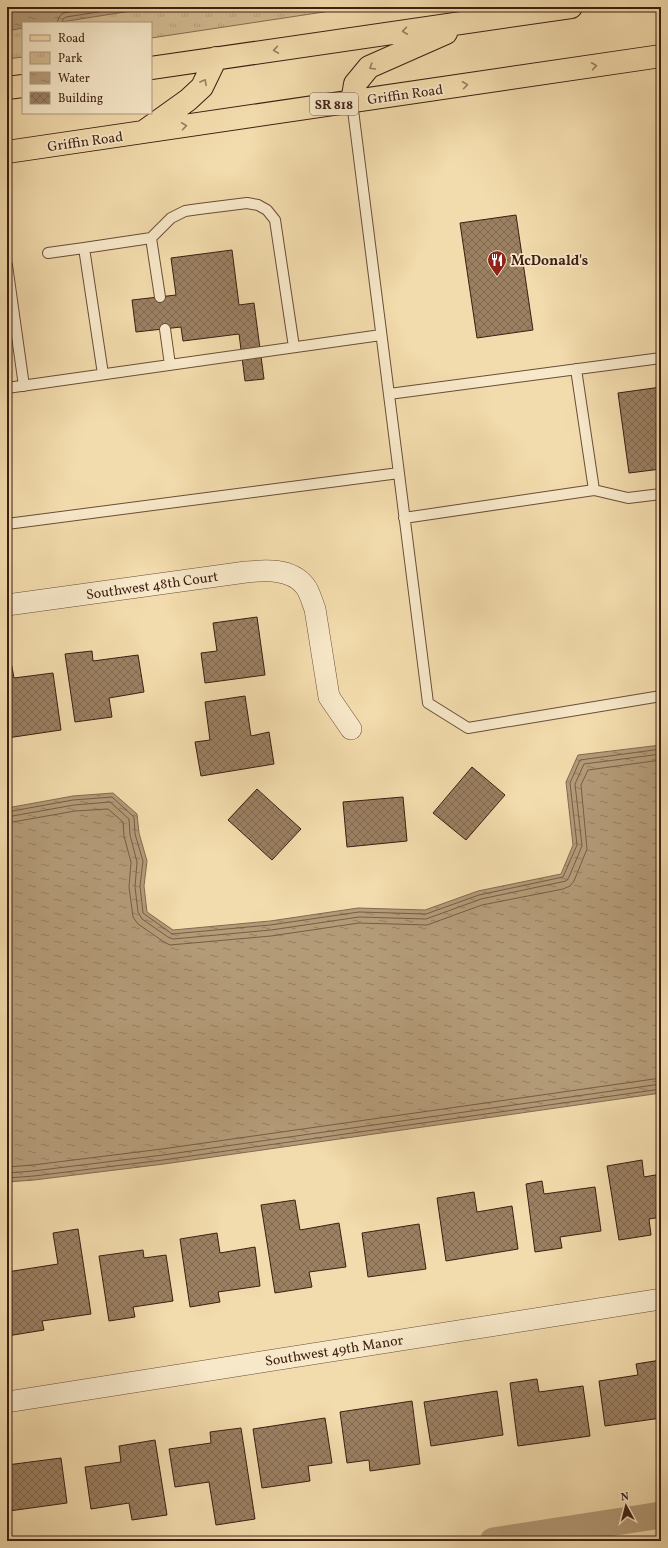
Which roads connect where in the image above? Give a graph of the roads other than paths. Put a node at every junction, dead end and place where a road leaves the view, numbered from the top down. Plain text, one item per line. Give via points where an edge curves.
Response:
1 (571, 7) edge
2 (471, 22) junction
3 (661, 56) edge
4 (216, 58) junction
5 (152, 68) edge
6 (22, 86) edge
7 (7, 88) edge
8 (352, 102) junction
9 (141, 133) junction
10 (7, 152) edge
11 (151, 238) junction
12 (84, 248) junction
13 (48, 253) dead end
14 (7, 265) edge
15 (160, 296) dead end
16 (165, 329) dead end
17 (381, 335) junction
18 (294, 347) junction
19 (661, 358) edge
20 (170, 365) junction
21 (576, 369) junction
22 (103, 374) junction
23 (24, 386) junction
24 (7, 388) edge
25 (389, 394) junction
26 (399, 473) junction
27 (594, 490) junction
28 (661, 494) edge
29 (404, 518) junction
30 (7, 524) edge
31 (7, 605) edge
32 (661, 696) edge
33 (351, 729) dead end
34 (661, 1299) edge
35 (7, 1402) edge

1 - 2 main road
2 -> 4 main road
2 -> 8 main road via 369,68 355,84
8 -> 3 main road, Griffin Road / SR 818
4 - 5 main road
9 -> 4 main road via 202,87
6 - 7 main road
9 -> 8 main road, Griffin Road / SR 818
8 - 17 lane
9 - 10 main road, Griffin Road / SR 818
11 - 12 lane
11 - 15 lane
11 - 18 lane via 171,218 185,211 247,202 267,210 275,220
12 - 13 lane
12 - 22 lane
14 - 23 lane
16 - 20 lane
17 - 18 lane
17 - 25 lane
18 - 20 lane
19 - 21 lane
20 - 22 lane
21 - 25 lane
21 - 27 lane
22 - 23 lane
23 - 24 lane
25 - 26 lane
26 - 29 lane
26 - 30 lane
27 - 28 lane via 628,498
27 - 29 lane
29 - 32 lane via 428,703 468,728
31 - 33 street, Southwest 48th Court via 259,571 279,571 296,578 305,586 315,609 329,697
34 - 35 street, Southwest 49th Manor

